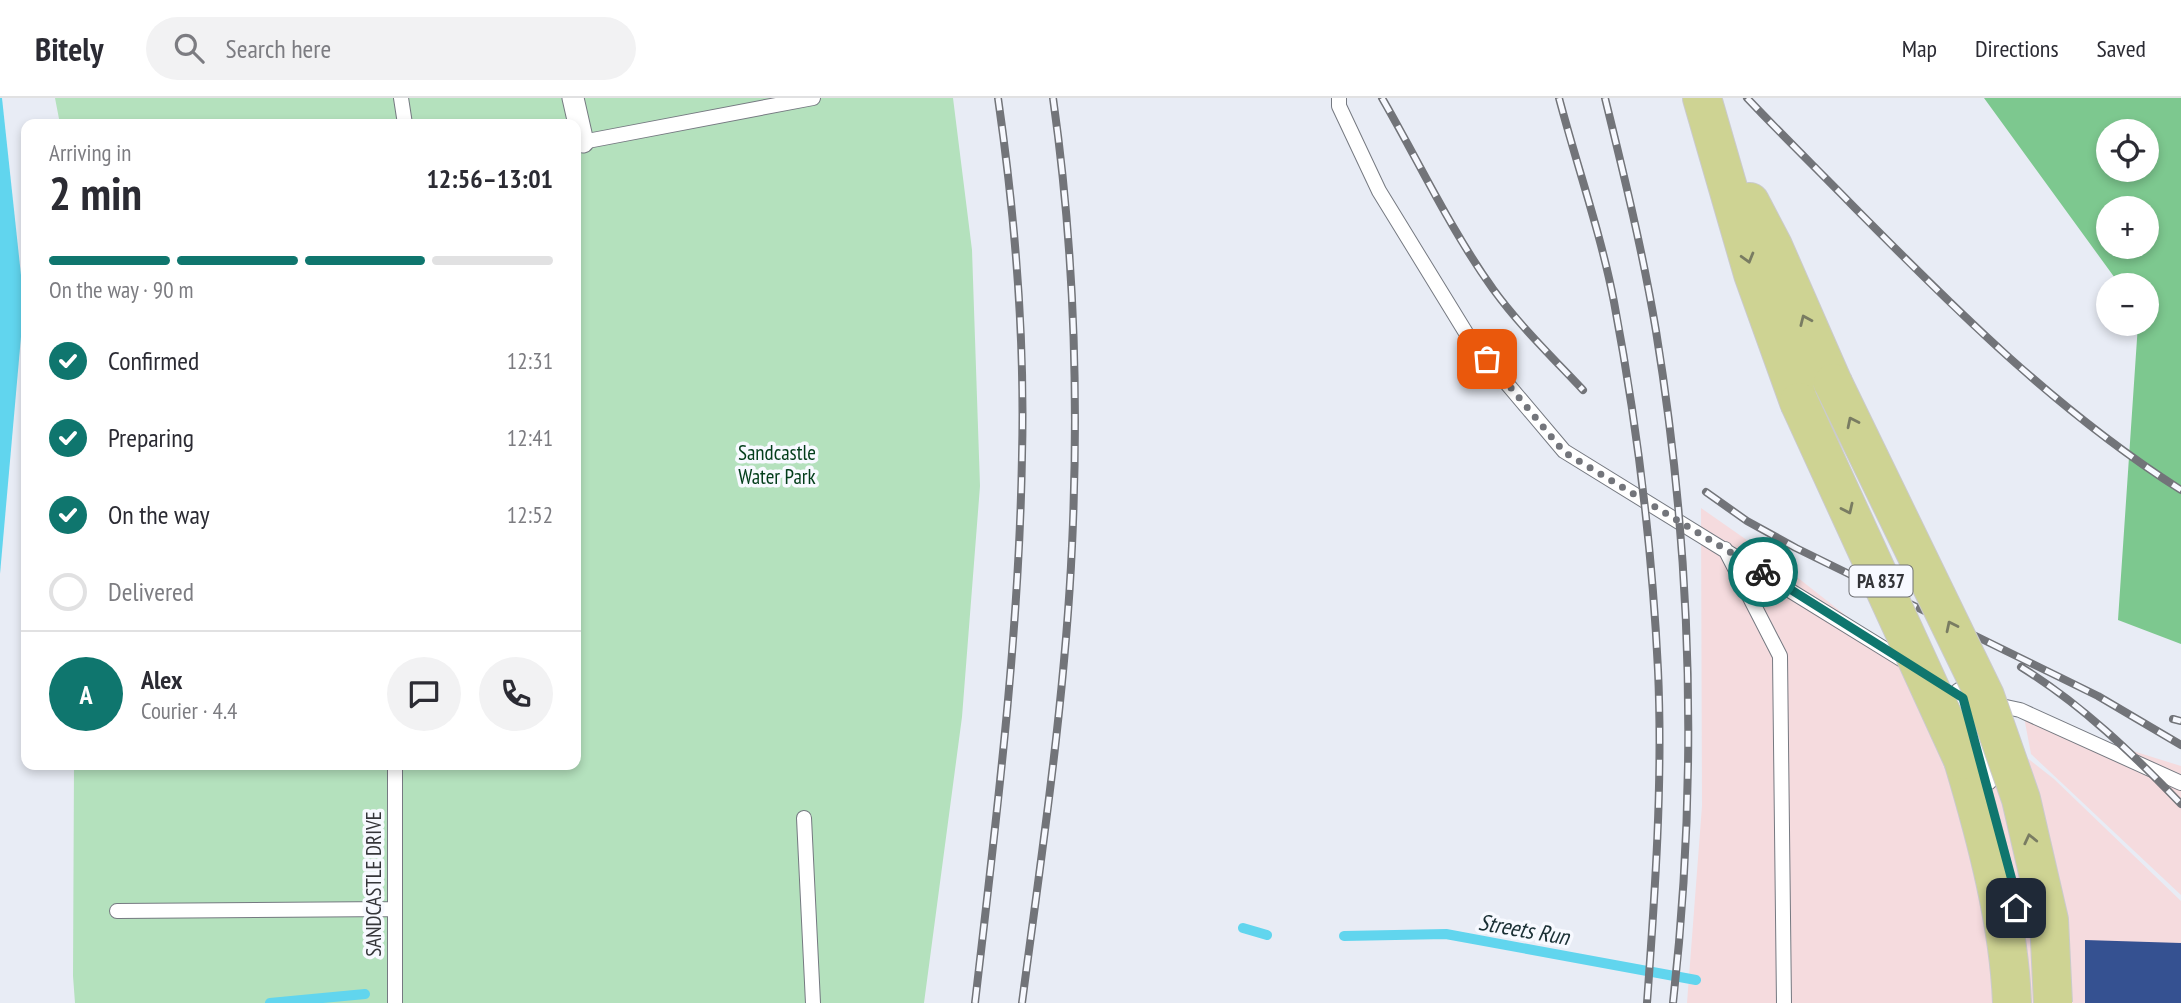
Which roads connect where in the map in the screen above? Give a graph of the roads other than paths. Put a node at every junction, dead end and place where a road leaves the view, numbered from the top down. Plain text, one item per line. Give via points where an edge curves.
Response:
1 (401, 98) edge
2 (573, 98) edge
3 (813, 98) edge
4 (1339, 98) edge
5 (1706, 110) edge
6 (404, 119) edge
7 (576, 119) edge
8 (581, 143) edge
9 (1724, 548) junction
10 (1952, 690) junction
11 (395, 770) edge
12 (2181, 783) edge
13 (804, 818) dead end
14 (393, 909) junction
15 (117, 911) dead end
16 (395, 1003) edge
17 (813, 1003) edge
18 (1784, 1003) edge
19 (2012, 1003) edge
20 (2028, 1003) edge
21 (2053, 1003) edge

1 - 6 lane
2 - 7 street
3 - 8 lane
4 - 9 lane via 1379,191 1471,341 1564,452
5 -> 19 main road, PA 837, bridge via 1753,274 1799,402 1963,761 1987,838
21 -> 5 main road, PA 837, bridge via 2049,920 2021,800 1985,696
9 - 10 lane
9 - 18 lane via 1780,656
10 - 12 lane via 2020,710
10 - 20 street via 2013,884
11 - 14 lane, SANDCASTLE DRIVE
13 - 17 lane
14 - 15 lane
14 - 16 lane, SANDCASTLE DRIVE

